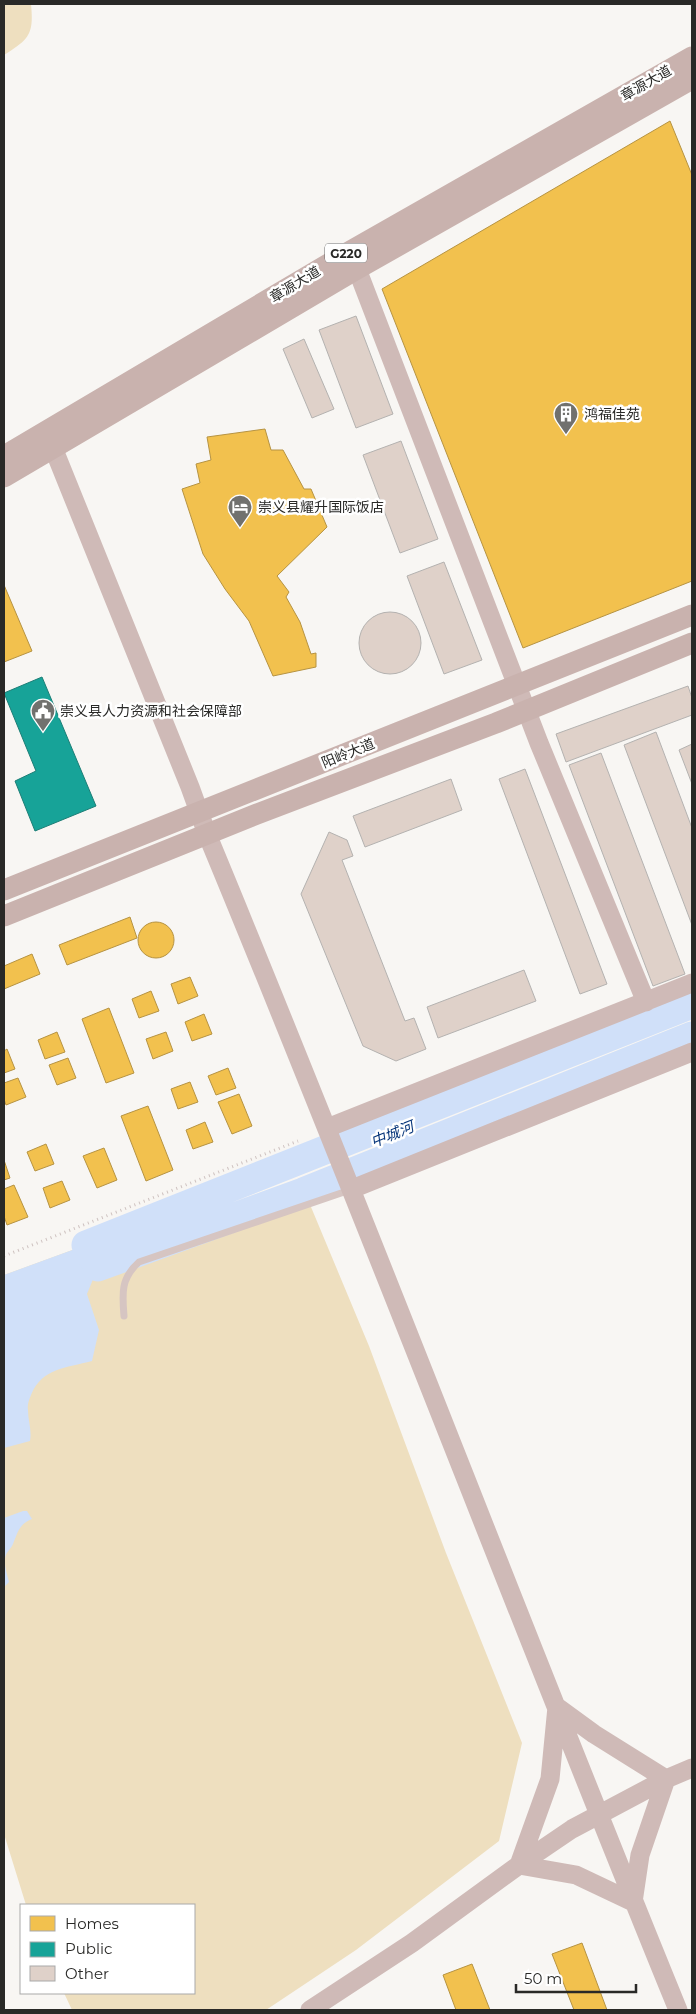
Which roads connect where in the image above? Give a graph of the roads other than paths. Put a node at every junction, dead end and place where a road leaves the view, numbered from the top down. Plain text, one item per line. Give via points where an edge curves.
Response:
1 (689, 74) edge
2 (352, 261) junction
3 (50, 439) junction
4 (4, 456) edge
5 (4, 477) edge
6 (692, 616) edge
7 (692, 643) edge
8 (517, 685) junction
9 (526, 709) junction
10 (199, 812) junction
11 (207, 834) junction
12 (4, 890) edge
13 (4, 916) edge
14 (692, 983) edge
15 (646, 1002) junction
16 (692, 1052) edge
17 (330, 1134) junction
18 (350, 1183) junction
19 (124, 1316) dead end
20 (557, 1707) junction
21 (692, 1768) edge
22 (666, 1779) junction
23 (598, 1816) junction
24 (519, 1865) junction
25 (633, 1902) junction
26 (310, 2010) edge
27 (678, 2010) edge

1 - 2 main road, 章源大道 / G220
2 - 3 main road, 章源大道 / G220
2 - 8 street
3 - 4 main road, 章源大道 / G220
3 - 5 main road, 章源大道 / G220
3 - 10 street
6 - 8 main road, 阳岭大道
7 - 9 main road, 阳岭大道
8 - 9 street
8 - 10 main road, 阳岭大道
9 - 11 main road, 阳岭大道
9 - 15 street
10 - 11 street
10 - 12 main road, 阳岭大道
11 - 13 main road, 阳岭大道
11 - 17 street
14 - 15 street
15 - 17 street
16 - 18 street
17 - 18 street
18 - 19 lane via 139,1262 129,1271 124,1284
18 - 20 street
20 - 22 street
20 - 23 street
20 - 24 street via 550,1779
21 - 22 street
22 - 23 street
22 - 25 street via 640,1855
23 - 24 street via 572,1829
23 - 25 street
24 - 25 street via 576,1875
24 - 26 street via 412,1943
25 - 27 street

